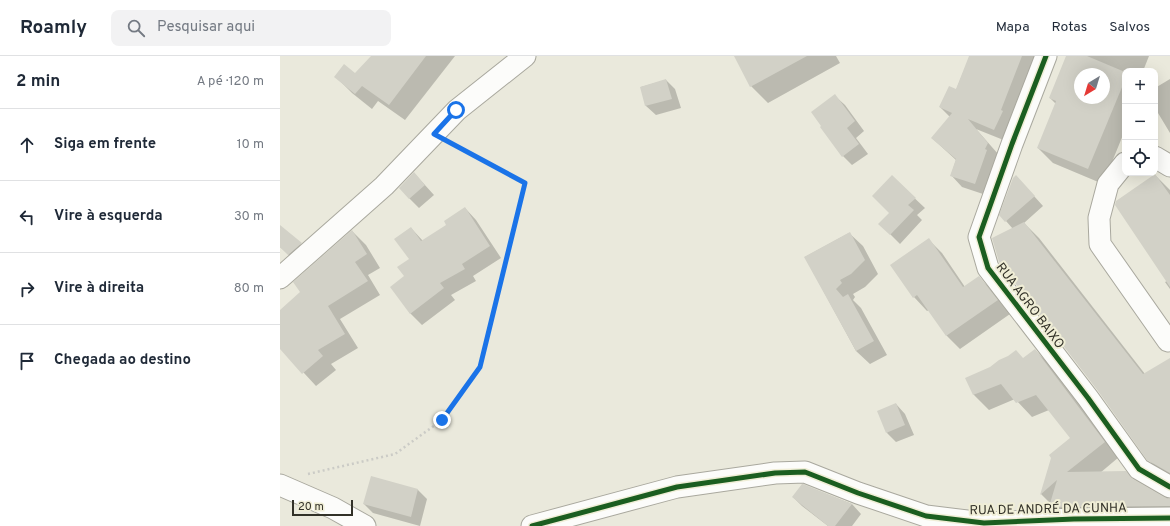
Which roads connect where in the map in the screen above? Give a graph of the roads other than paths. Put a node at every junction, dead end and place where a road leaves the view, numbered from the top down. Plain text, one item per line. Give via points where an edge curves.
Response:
1 (525, 56) edge
2 (1046, 56) edge
3 (1158, 159) edge
4 (1170, 166) edge
5 (1122, 167) edge
6 (280, 278) edge
7 (1168, 341) dead end
8 (280, 484) edge
9 (1170, 487) edge
10 (1170, 518) edge
11 (365, 526) edge
12 (532, 526) edge

1 - 6 street via 456,110 384,186
2 - 9 street, RUA AGRO BAIXO via 979,236 988,268 1139,469
3 - 4 street
5 - 7 street via 1108,184 1099,218 1100,244
8 - 11 street
10 - 12 street, RUA DE ANDRÉ DA CUNHA via 984,523 926,516 805,472 775,473 677,487

